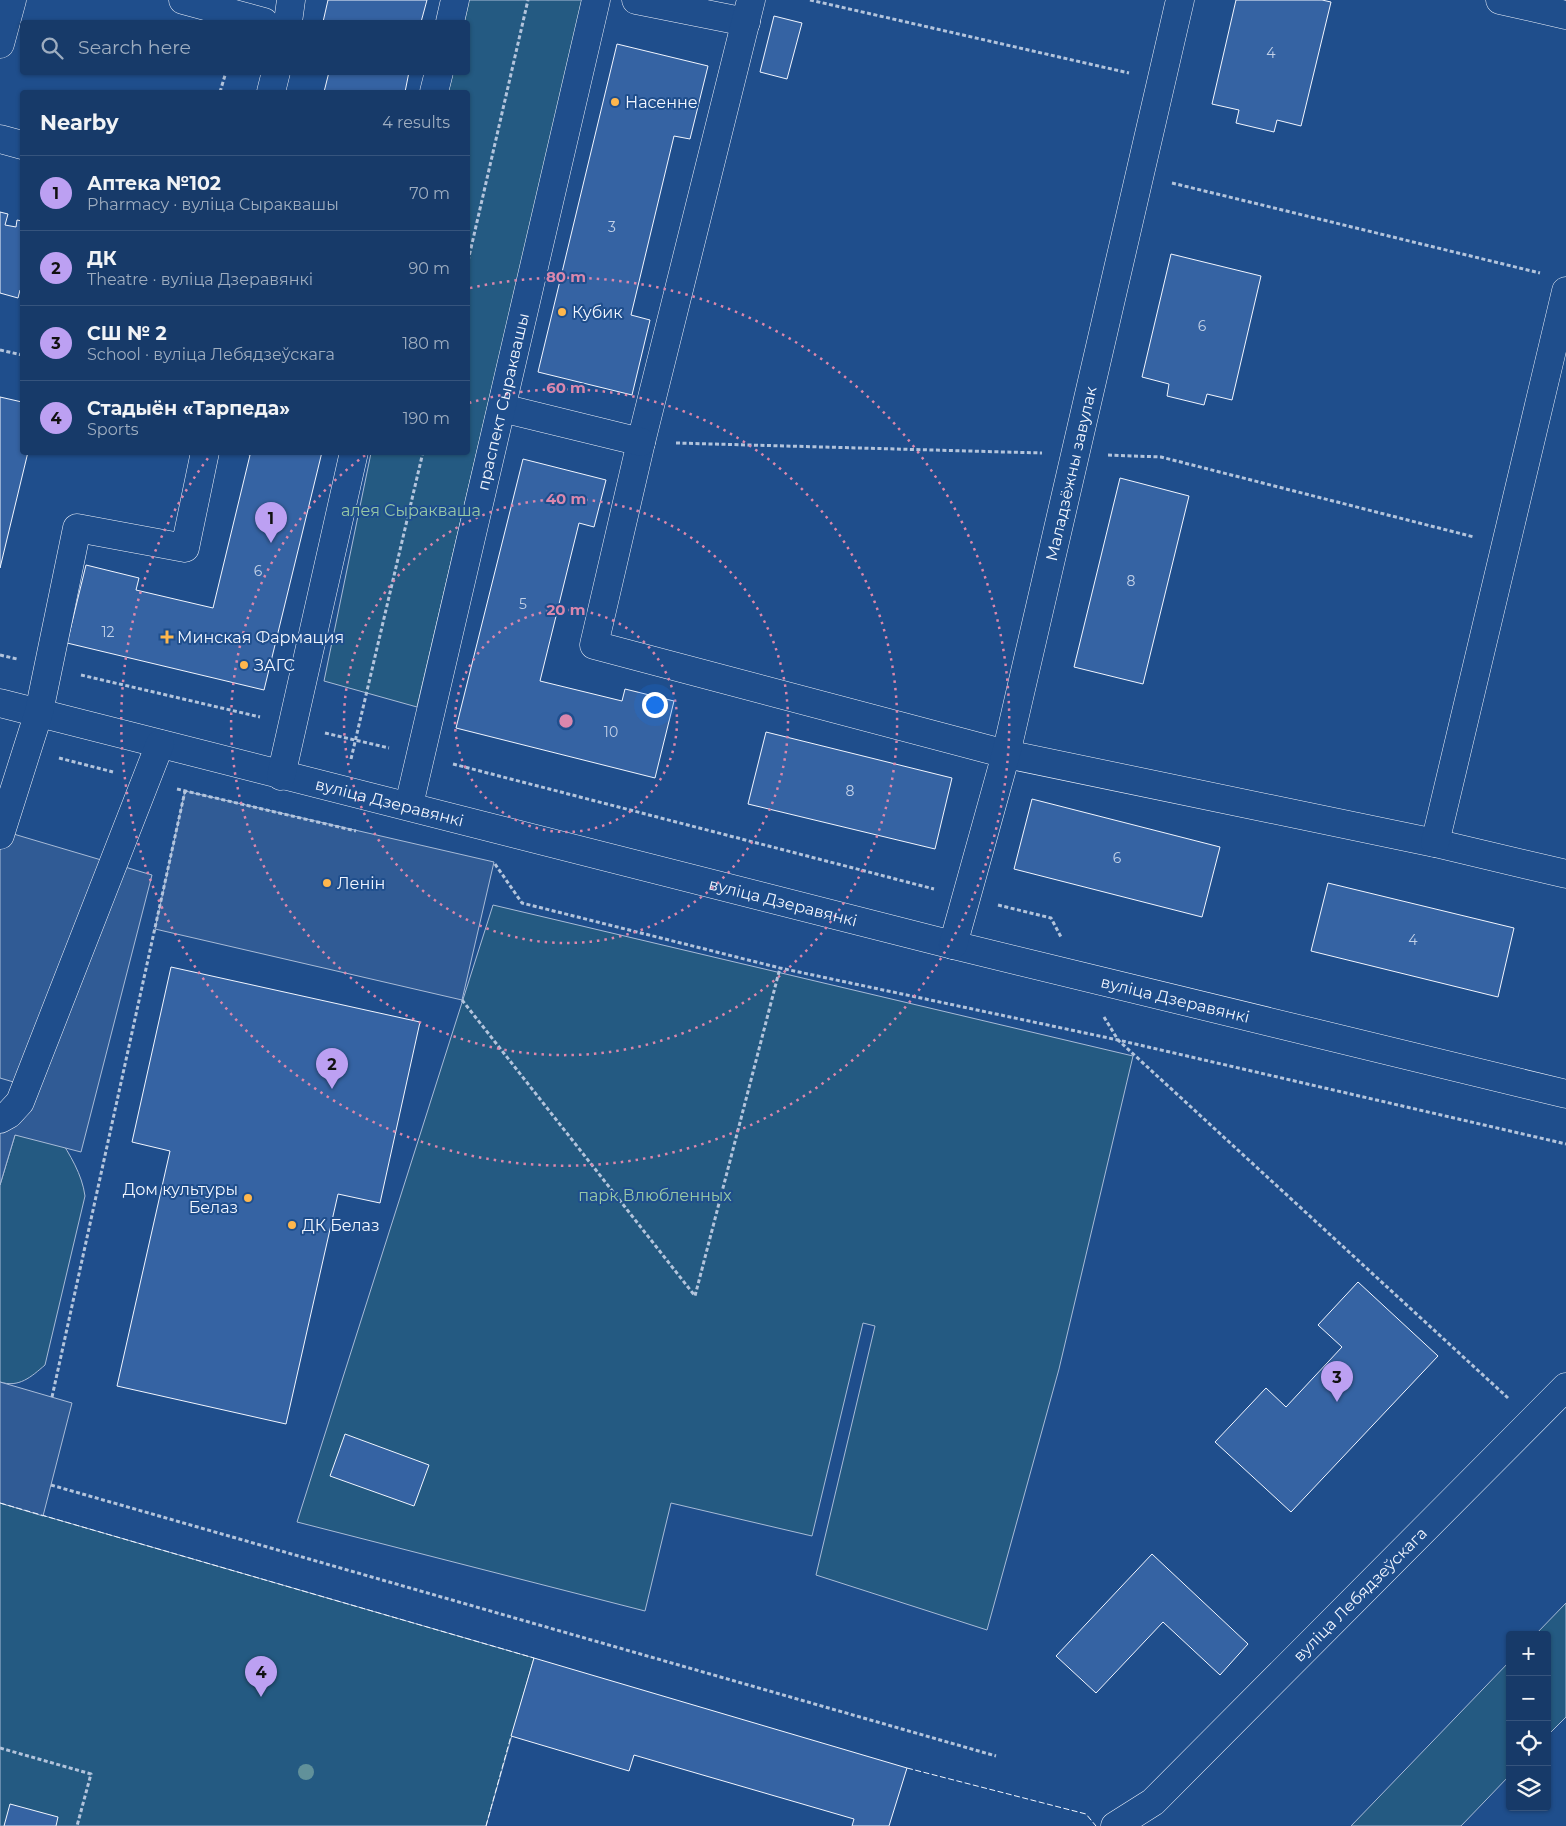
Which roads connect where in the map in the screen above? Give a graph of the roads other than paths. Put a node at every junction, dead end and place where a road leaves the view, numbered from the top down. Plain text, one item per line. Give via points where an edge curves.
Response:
1 (12, 0) edge
2 (183, 0) edge
3 (291, 0) edge
4 (455, 0) edge
5 (596, 0) edge
6 (636, 0) edge
7 (1180, 0) edge
8 (1500, 0) edge
9 (748, 11) edge
10 (1566, 15) edge
11 (257, 20) edge
12 (288, 20) edge
13 (450, 20) edge
14 (0, 44) edge
15 (275, 75) edge
16 (438, 75) edge
17 (272, 90) edge
18 (434, 90) edge
19 (0, 139) edge
20 (20, 144) edge
21 (1556, 283) edge
22 (502, 408) junction
23 (641, 442) junction
24 (204, 455) edge
25 (353, 455) edge
26 (0, 703) edge
27 (39, 712) junction
28 (160, 744) junction
29 (1006, 754) junction
30 (281, 776) junction
31 (409, 805) junction
32 (0, 835) edge
33 (1436, 843) junction
34 (1566, 874) edge
35 (954, 945) junction
36 (1566, 1094) edge
37 (0, 1119) edge
38 (1566, 1387) edge
39 (1115, 1826) edge

1 - 14 street
2 - 11 street
3 - 12 street
4 - 13 street
5 - 22 street, праспект Сыраквашы
6 - 9 street
7 - 29 street, Маладзёжны завулак
8 - 10 street
9 - 23 street
15 - 17 street
16 - 18 street
19 - 20 street
21 - 33 street
22 - 23 street
22 - 31 street, праспект Сыраквашы
23 - 29 street via 594,645
24 - 27 street via 185,548 77,528
25 - 30 street
26 - 27 street, вуліца Дзеравянкі
27 - 28 street, вуліца Дзеравянкі
27 - 32 street
28 - 30 street, вуліца Дзеравянкі
28 - 37 street via 27,1086 20,1102
29 - 33 street
29 - 35 street, Маладзёжны завулак
30 - 31 street, вуліца Дзеравянкі
31 - 35 street, вуліца Дзеравянкі
33 - 34 street
35 - 36 street, вуліца Дзеравянкі
38 - 39 street, вуліца Лебядзеўскага via 1153,1802

